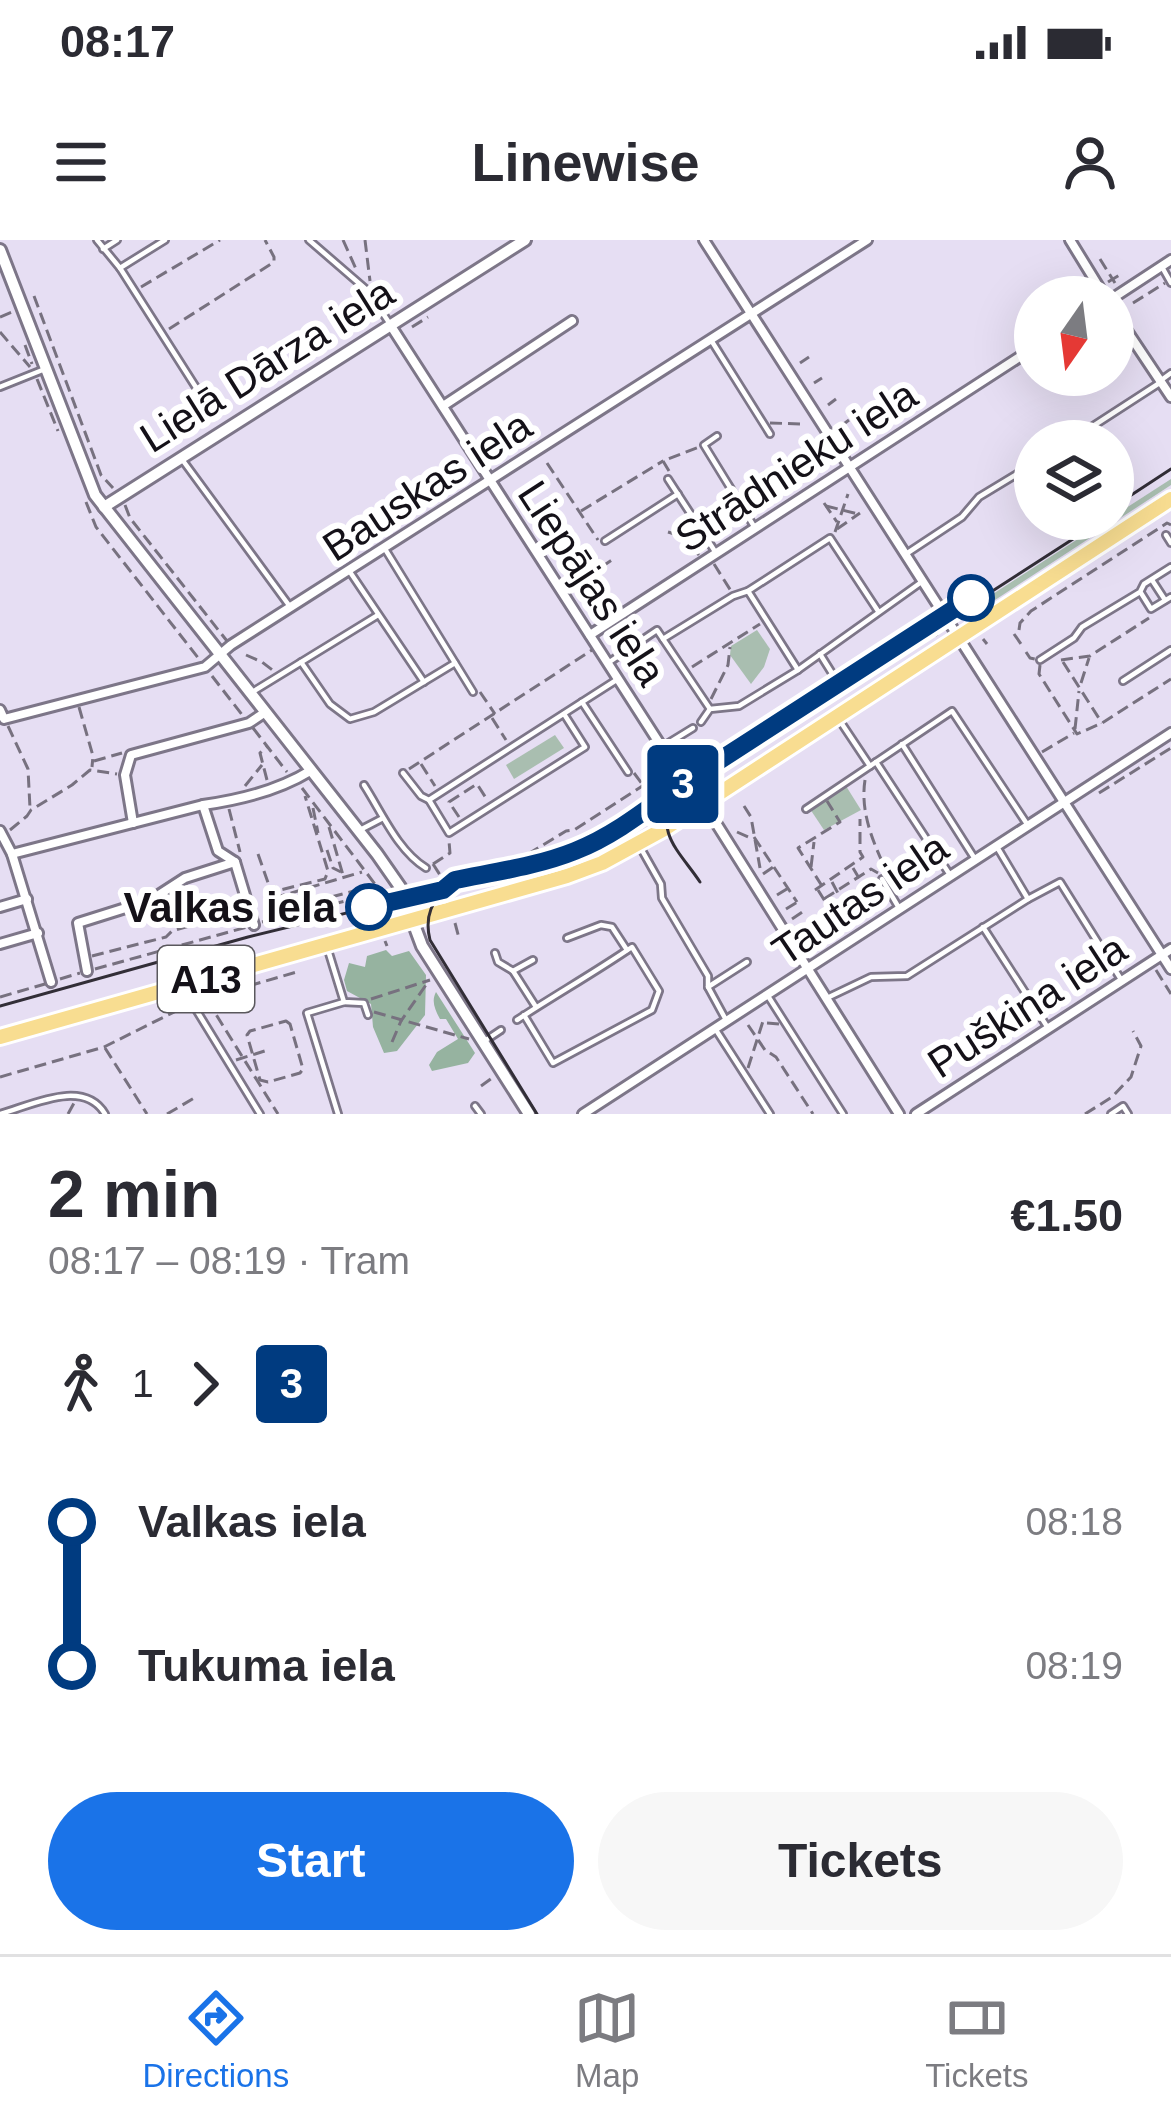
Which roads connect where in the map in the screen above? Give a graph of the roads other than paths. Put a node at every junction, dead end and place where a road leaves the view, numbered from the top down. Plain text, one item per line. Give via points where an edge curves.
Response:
1 (98, 240) edge
2 (117, 240) edge
3 (165, 240) edge
4 (308, 240) edge
5 (525, 240) edge
6 (704, 240) edge
7 (867, 240) edge
8 (1070, 240) edge
9 (103, 249) junction
10 (0, 250) edge
11 (1171, 260) edge
12 (1161, 266) junction
13 (120, 268) junction
14 (1095, 276) edge
15 (1170, 280) edge
16 (1134, 282) edge
17 (753, 314) junction
18 (572, 321) dead end
19 (391, 326) junction
20 (711, 340) junction
21 (1134, 342) edge
22 (1014, 360) edge
23 (40, 371) junction
24 (1171, 373) edge
25 (1160, 381) junction
26 (0, 387) edge
27 (197, 389) dead end
28 (1171, 397) edge
29 (443, 406) junction
30 (1102, 420) edge
31 (770, 434) dead end
32 (717, 436) dead end
33 (834, 440) junction
34 (181, 458) junction
35 (850, 465) junction
36 (1014, 476) edge
37 (668, 478) road end
38 (490, 481) junction
39 (678, 494) junction
40 (1171, 499) edge
41 (739, 501) junction
42 (104, 507) junction
43 (755, 528) junction
44 (1166, 536) dead end
45 (605, 541) road end
46 (1171, 543) edge
47 (385, 549) junction
48 (906, 554) junction
49 (710, 557) junction
50 (1171, 567) edge
51 (350, 572) junction
52 (1152, 579) junction
53 (923, 581) junction
54 (748, 591) junction
55 (1140, 592) junction
56 (1168, 598) edge
57 (291, 608) junction
58 (878, 610) junction
59 (378, 614) junction
60 (590, 634) junction
61 (959, 637) junction
62 (663, 639) junction
63 (1171, 650) edge
64 (820, 654) junction
65 (219, 655) junction
66 (1040, 660) road end
67 (301, 662) junction
68 (455, 663) junction
69 (608, 663) junction
70 (798, 670) junction
71 (835, 678) dead end
72 (618, 679) junction
73 (1123, 681) dead end
74 (424, 682) junction
75 (473, 692) road end
76 (250, 694) junction
77 (582, 702) junction
78 (709, 708) junction
79 (264, 713) junction
80 (564, 714) junction
81 (2, 715) edge
82 (836, 716) junction
83 (701, 722) dead end
84 (693, 728) dead end
85 (1171, 733) edge
86 (902, 745) junction
87 (662, 747) junction
88 (871, 765) junction
89 (310, 771) junction
90 (628, 772) road end
91 (404, 773) road end
92 (334, 779) dead end
93 (364, 785) dead end
94 (320, 789) junction
95 (429, 800) junction
96 (1064, 801) junction
97 (203, 805) junction
98 (702, 805) junction
99 (806, 809) dead end
100 (383, 818) junction
101 (133, 824) junction
102 (1027, 825) junction
103 (358, 831) junction
104 (1, 838) edge
105 (639, 844) junction
106 (996, 845) junction
107 (12, 854) junction
108 (975, 859) junction
109 (235, 862) junction
110 (429, 866) road end
111 (950, 875) junction
112 (881, 877) road end
113 (27, 899) junction
114 (1028, 899) junction
115 (0, 907) edge
116 (899, 908) junction
117 (412, 920) junction
118 (254, 925) road end
119 (983, 927) junction
120 (38, 933) junction
121 (567, 938) dead end
122 (0, 944) edge
123 (327, 944) junction
124 (1171, 949) edge
125 (627, 950) junction
126 (495, 953) dead end
127 (1161, 955) junction
128 (533, 961) dead end
129 (747, 962) dead end
130 (808, 968) junction
131 (1171, 969) edge
132 (87, 971) road end
133 (513, 971) junction
134 (1122, 980) junction
135 (52, 982) road end
136 (188, 984) junction
137 (708, 986) junction
138 (768, 996) junction
139 (827, 998) junction
140 (344, 1003) junction
141 (536, 1007) junction
142 (366, 1009) road end
143 (727, 1023) junction
144 (1048, 1029) junction
145 (501, 1030) dead end
146 (716, 1030) junction
147 (0, 1037) edge
148 (477, 1041) junction
149 (475, 1106) dead end
150 (0, 1114) edge
151 (105, 1114) edge
152 (260, 1114) edge
153 (338, 1114) edge
154 (481, 1114) edge
155 (529, 1114) edge
156 (583, 1114) edge
157 (770, 1114) edge
158 (843, 1114) edge
159 (899, 1114) edge
160 (916, 1114) edge
161 (1111, 1114) edge
162 (1128, 1114) edge

1 - 9 lane
2 - 9 lane
3 - 13 lane
4 - 19 lane via 368,291
5 - 19 street, Lielā Dārza iela
6 - 17 street
7 - 17 street, Bauskas iela
8 - 14 street
9 - 13 lane
10 - 23 street
11 - 12 street
12 - 15 lane
12 - 16 street
13 - 27 lane
17 - 20 street, Bauskas iela
17 - 33 street
18 - 29 street
19 - 29 street, Liepājas iela
19 - 34 street, Lielā Dārza iela
20 - 31 lane
20 - 38 street, Bauskas iela
21 - 25 street
22 - 35 street, Strādnieku iela
23 - 26 lane
23 - 42 street
24 - 25 lane
25 - 28 street
25 - 30 lane
29 - 38 street, Liepājas iela
32 - 41 lane via 704,445
33 - 35 street
33 - 41 lane
34 - 42 street, Lielā Dārza iela
34 - 57 lane
35 - 43 street, Strādnieku iela
35 - 48 street
36 - 48 lane
37 - 39 lane
38 - 47 street, Bauskas iela
38 - 60 street, Liepājas iela
39 - 45 lane
39 - 49 lane
40 - 61 main road, A13
41 - 43 lane
42 - 65 street
43 - 49 street, Strādnieku iela
44 - 46 lane
47 - 51 street, Bauskas iela
47 - 68 lane
48 - 53 street
49 - 60 street, Strādnieku iela
50 - 52 lane
51 - 57 street, Bauskas iela
51 - 59 lane
52 - 55 lane
52 - 56 lane
53 - 58 lane
53 - 61 street
54 - 58 lane via 830,538
54 - 62 lane
54 - 70 lane
55 - 56 lane via 1151,609
55 - 66 lane
57 - 65 street, Bauskas iela
58 - 64 lane
59 - 67 lane
59 - 74 lane
60 - 69 street, Liepājas iela
61 - 82 main road, A13
61 - 96 street
62 - 69 lane via 657,630
62 - 78 lane
63 - 73 lane
64 - 70 lane
64 - 71 lane
65 - 76 street
65 - 81 street, Bauskas iela via 205,667
67 - 74 lane via 350,719
67 - 76 lane
68 - 74 lane
68 - 75 lane
69 - 72 street, Liepājas iela
70 - 78 lane via 739,706
72 - 77 lane
72 - 87 street, Liepājas iela
76 - 79 street
77 - 80 lane
77 - 90 lane
78 - 83 lane
79 - 89 street
79 - 101 street via 131,755 125,775
80 - 95 lane
80 - 95 lane via 585,747 449,833
82 - 88 lane
82 - 98 main road, A13
84 - 87 lane
85 - 96 street, Tautas iela
86 - 88 lane
86 - 102 lane via 952,711
86 - 108 lane
87 - 98 street, Liepājas iela
88 - 99 lane
88 - 111 lane
89 - 94 street
89 - 97 street
91 - 95 lane
92 - 94 lane
93 - 100 lane
94 - 103 street
96 - 102 street, Tautas iela
96 - 127 street
97 - 101 street
97 - 109 street via 218,851
98 - 105 main road, A13
98 - 130 street, Liepājas iela
100 - 103 lane
100 - 110 lane via 419,866
101 - 107 street
102 - 106 street, Tautas iela
103 - 117 street via 400,887
104 - 107 street
105 - 117 main road, A13 via 567,876
105 - 137 lane
106 - 108 street, Tautas iela
106 - 114 lane
107 - 113 street
108 - 111 street, Tautas iela
109 - 118 street
109 - 132 street via 78,922
111 - 116 street, Tautas iela
112 - 116 lane
113 - 115 street
113 - 120 street
114 - 119 lane
114 - 134 lane via 1060,882
116 - 130 street, Tautas iela
117 - 123 main road, A13
117 - 148 street
119 - 139 lane via 908,976 871,977
119 - 144 lane
120 - 122 street
120 - 135 street
121 - 125 lane via 613,927
123 - 136 main road, A13
123 - 140 lane
124 - 127 street, Puškina iela
125 - 141 lane
125 - 141 lane via 632,946 659,991 652,1010 553,1063 520,1017
126 - 133 lane
127 - 131 street
127 - 134 street, Puškina iela
128 - 133 lane
129 - 137 lane
130 - 138 street, Tautas iela
130 - 139 street, Liepājas iela
133 - 141 lane
134 - 144 street, Puškina iela
136 - 147 main road, A13
136 - 152 lane
137 - 143 lane
138 - 143 street, Tautas iela
138 - 158 lane
139 - 159 street, Liepājas iela
140 - 142 lane
140 - 153 lane via 308,1013
143 - 146 street, Tautas iela
144 - 160 street, Puškina iela
145 - 148 lane
146 - 156 street, Tautas iela
146 - 157 lane
148 - 155 street
149 - 154 lane
150 - 151 lane via 71,1094
161 - 162 lane via 1123,1106

